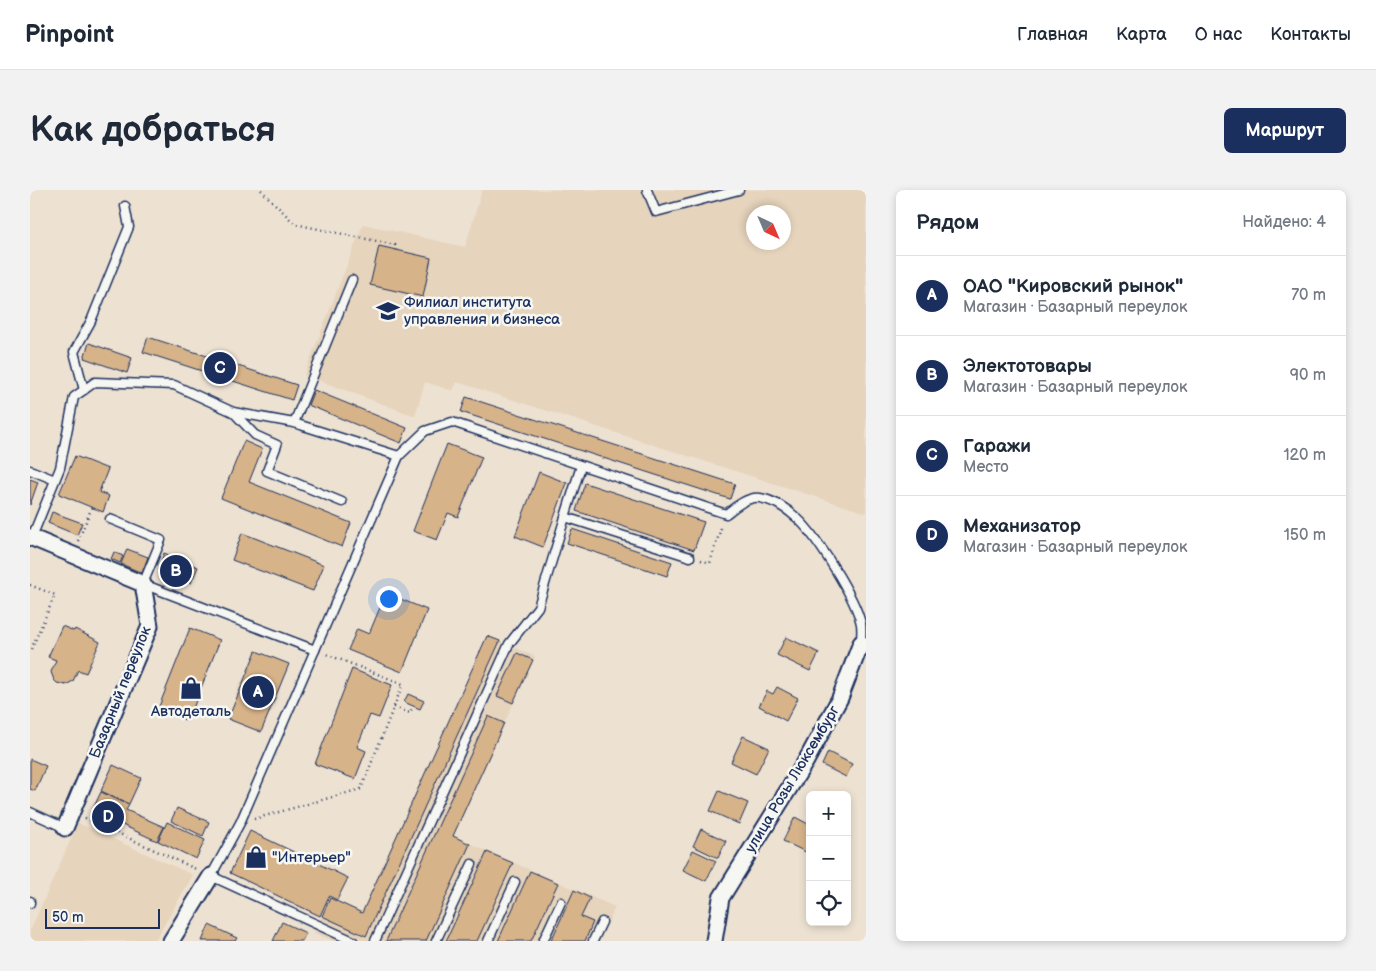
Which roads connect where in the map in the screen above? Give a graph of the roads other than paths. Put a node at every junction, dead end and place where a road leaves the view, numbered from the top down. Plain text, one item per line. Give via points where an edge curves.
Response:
1 (647, 190) edge
2 (739, 190) edge
3 (125, 206) dead end
4 (352, 280) dead end
5 (84, 390) junction
6 (232, 412) junction
7 (294, 423) junction
8 (399, 456) junction
9 (581, 466) junction
10 (30, 470) edge
11 (54, 480) junction
12 (342, 502) dead end
13 (565, 518) junction
14 (110, 519) dead end
15 (31, 537) edge
16 (690, 557) road end
17 (142, 584) junction
18 (861, 643) joint
19 (315, 650) junction
20 (30, 812) edge
21 (65, 828) joint
22 (472, 864) dead end
23 (211, 876) junction
24 (516, 882) dead end
25 (562, 902) dead end
26 (602, 922) dead end
27 (171, 941) edge
28 (353, 941) edge
29 (376, 941) edge
30 (436, 941) edge
31 (488, 941) edge
32 (543, 941) edge
33 (593, 941) edge
34 (714, 941) edge

1 - 2 lane via 656,212
3 - 5 lane via 129,227 91,321 74,352
4 - 7 lane
5 - 6 lane via 95,382 174,385
5 - 11 lane via 74,397 60,468
6 - 7 lane
6 - 12 lane via 255,435 277,444 267,471
7 - 8 lane
8 - 9 lane via 425,431 452,422
8 - 19 lane
9 - 13 lane
9 - 18 lane via 726,514 740,503 758,497 773,502 797,518 832,566 861,624
10 - 11 lane
11 - 15 lane
13 - 16 lane
13 - 29 lane via 538,606 509,644
14 - 17 lane via 161,540
15 - 17 street
17 - 19 lane
17 - 21 street, Базарный переулок via 150,626
18 - 34 street, улица Розы Люксембург via 840,698 806,761 721,898
19 - 23 lane via 240,823
20 - 21 lane
22 - 30 lane
23 - 27 street
23 - 28 lane
24 - 31 lane
25 - 32 lane
26 - 33 lane

